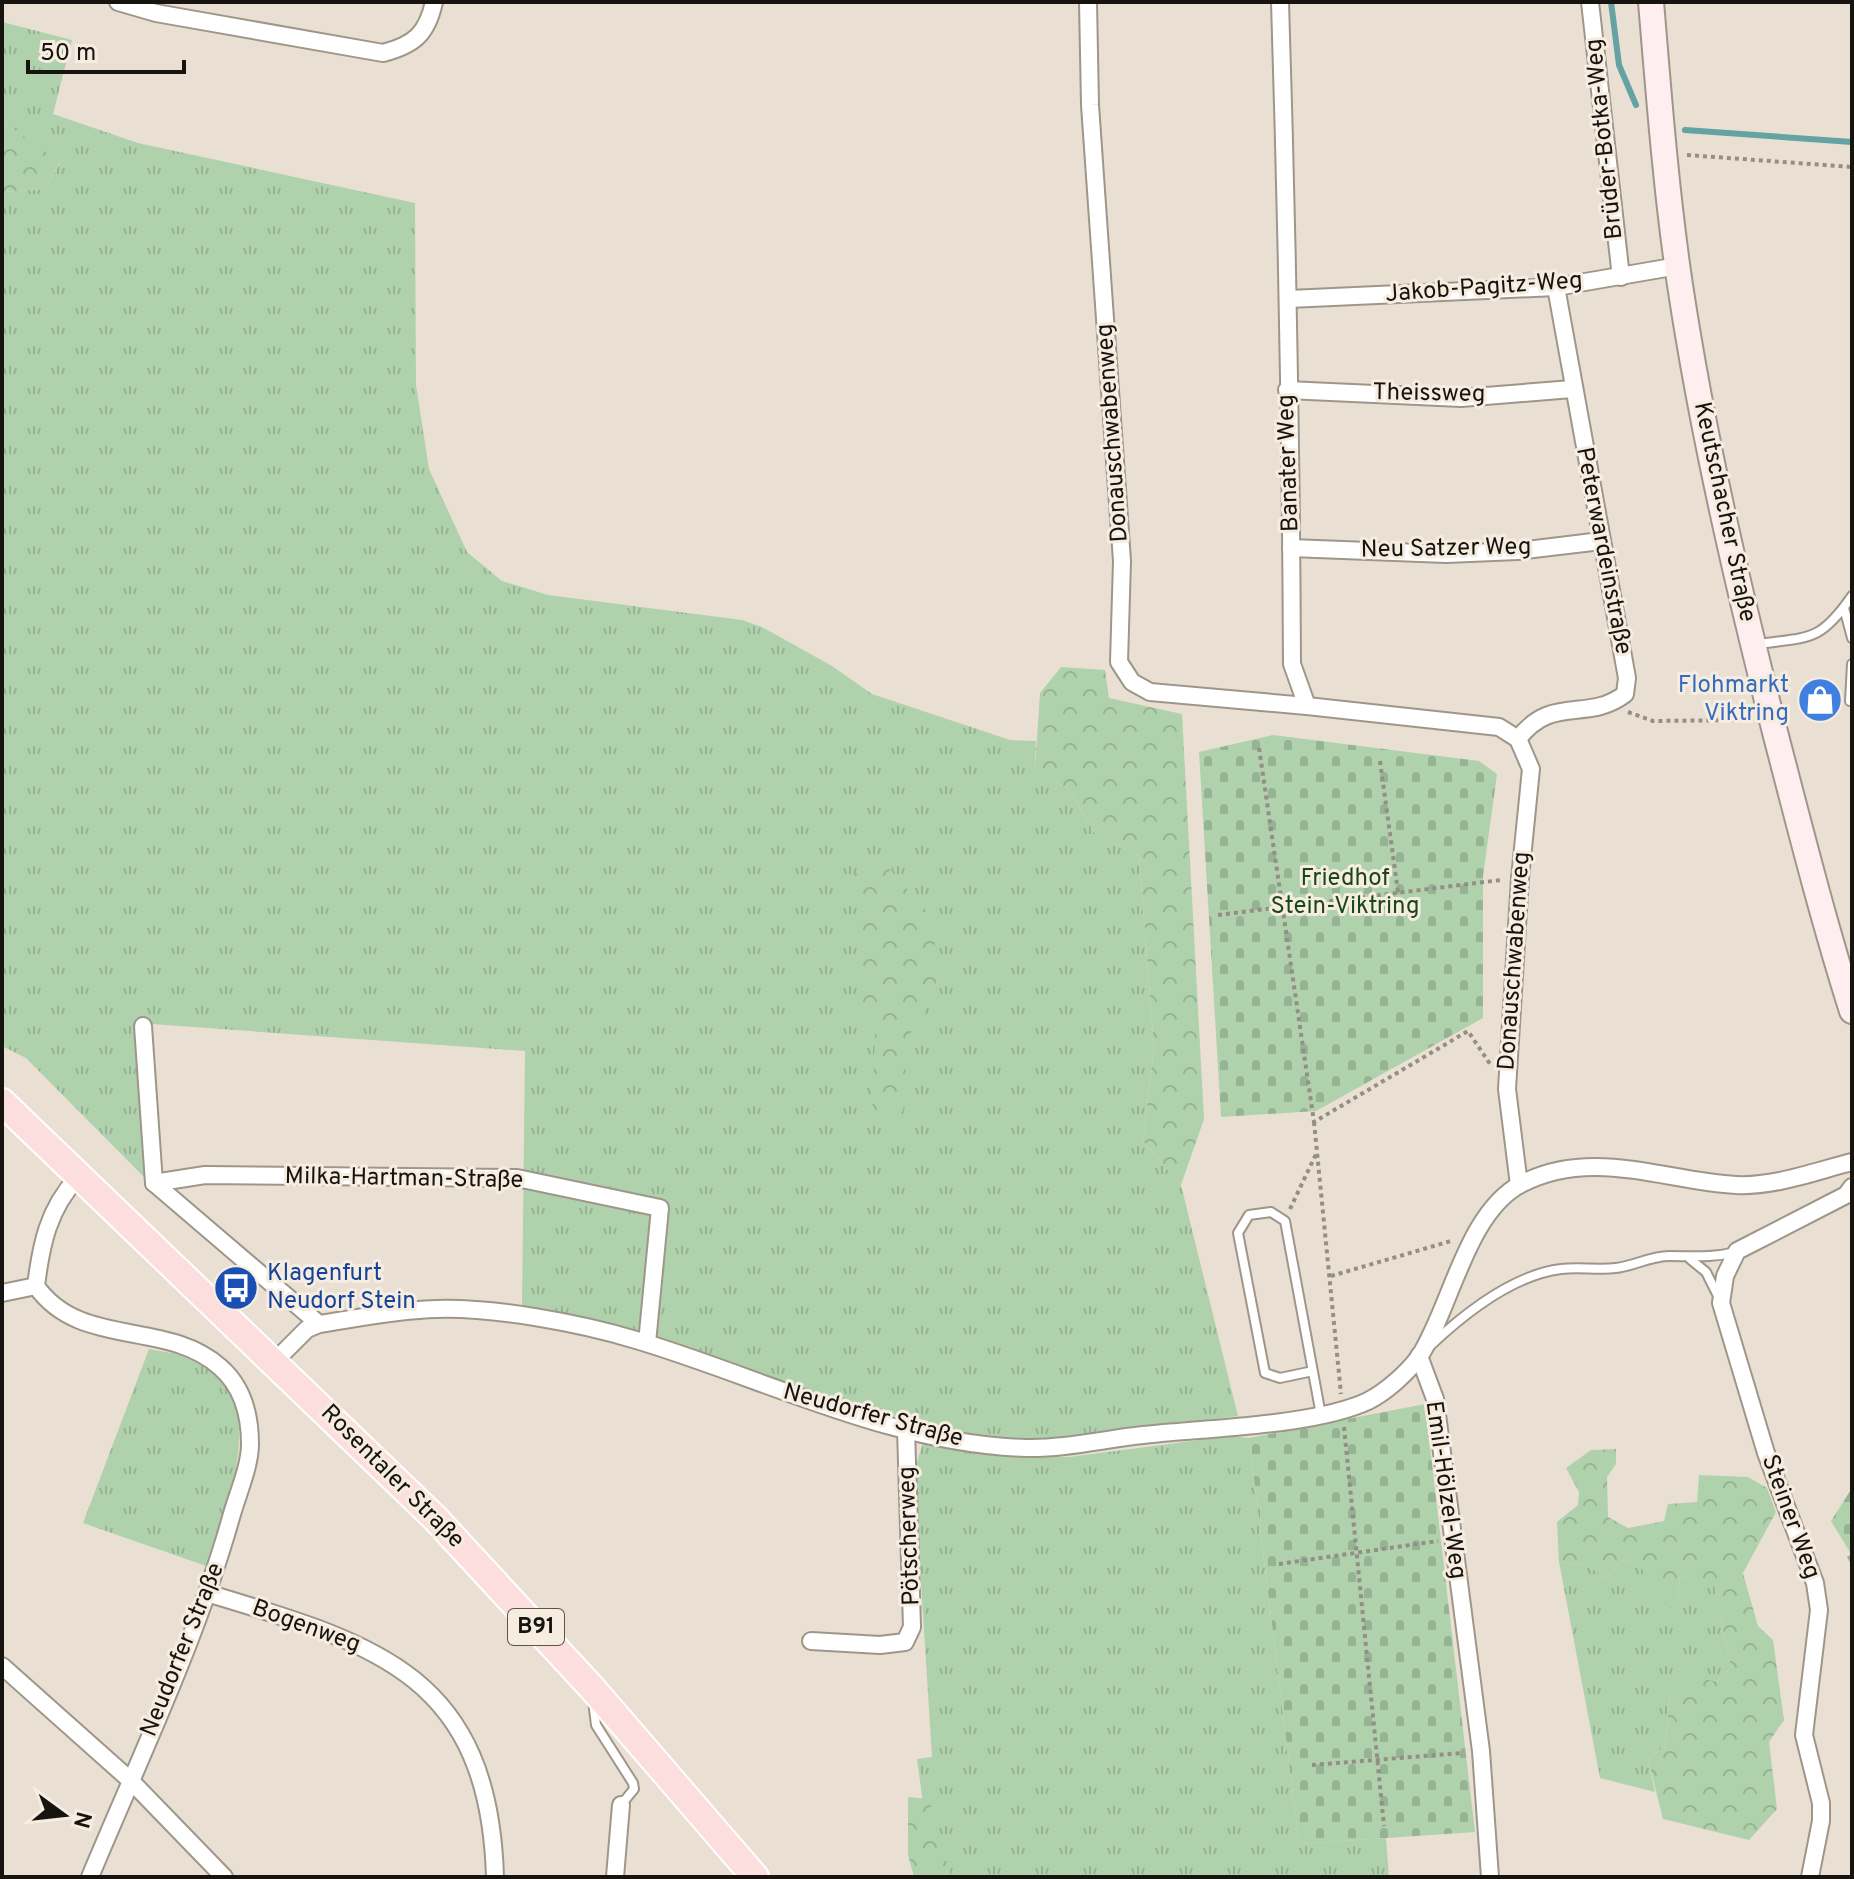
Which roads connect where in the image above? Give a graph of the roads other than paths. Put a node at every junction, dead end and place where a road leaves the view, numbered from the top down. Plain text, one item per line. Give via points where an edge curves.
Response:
1 (118, 2) edge
2 (434, 2) edge
3 (1088, 2) edge
4 (1280, 2) edge
5 (1590, 2) edge
6 (1651, 2) edge
7 (158, 7) edge
8 (1678, 266) junction
9 (1621, 277) junction
10 (1556, 287) junction
11 (1289, 299) junction
12 (1572, 389) junction
13 (1287, 390) junction
14 (1601, 541) junction
15 (1291, 548) junction
16 (1852, 596) edge
17 (1844, 608) junction
18 (1852, 638) edge
19 (1753, 645) junction
20 (1852, 664) edge
21 (1850, 701) dead end
22 (1307, 706) junction
23 (1518, 739) junction
24 (1852, 1011) edge
25 (143, 1026) dead end
26 (2, 1102) edge
27 (1852, 1162) edge
28 (78, 1177) junction
29 (154, 1183) junction
30 (1519, 1185) junction
31 (1852, 1187) edge
32 (1737, 1251) junction
33 (1689, 1258) junction
34 (5, 1286) edge
35 (36, 1286) junction
36 (1721, 1303) junction
37 (319, 1324) junction
38 (647, 1343) junction
39 (1419, 1356) junction
40 (275, 1361) junction
41 (1313, 1371) junction
42 (1321, 1415) junction
43 (906, 1429) junction
44 (210, 1594) junction
45 (811, 1641) dead end
46 (2, 1666) edge
47 (592, 1688) junction
48 (130, 1780) junction
49 (621, 1805) joint
50 (90, 1877) edge
51 (224, 1877) edge
52 (495, 1877) edge
53 (615, 1877) edge
54 (755, 1877) edge
55 (1490, 1877) edge
56 (1810, 1877) edge

1 - 7 street
2 - 7 street via 418,39 383,53
3 - 22 street, Donauschwabenweg via 1090,105 1122,561 1119,662 1132,682 1150,692
4 - 11 street, Banater Weg
5 - 9 street, Brüder-Botka-Weg
6 - 8 main road, Keutschacher Straße
8 - 9 street, Jakob-Pagitz-Weg
8 - 19 main road, Keutschacher Straße via 1702,413
9 - 10 street, Jakob-Pagitz-Weg
10 - 11 street, Jakob-Pagitz-Weg
10 - 12 street, Peterwardeinstraße
11 - 13 street, Banater Weg
12 - 13 street, Theissweg via 1461,398
12 - 14 street, Peterwardeinstraße
13 - 15 street, Banater Weg
14 - 15 street, Neu Satzer Weg via 1446,554
14 - 23 street, Peterwardeinstraße via 1627,678 1625,694 1611,705 1545,714
15 - 22 street, Banater Weg via 1292,664
16 - 17 lane
17 - 18 lane
17 - 19 lane via 1814,637
19 - 24 main road, Keutschacher Straße
20 - 21 lane
22 - 23 street via 1499,727
23 - 30 street, Donauschwabenweg via 1531,769 1507,1089
25 - 29 street
26 - 28 main road, Rosentaler Straße / B91
27 - 30 street via 1757,1185 1614,1166 1570,1168
28 - 35 street via 49,1219
28 - 40 main road, Rosentaler Straße / B91
29 - 37 street
29 - 38 street, Milka-Hartman-Straße via 205,1175 517,1178 660,1208
30 - 39 street via 1477,1233
31 - 32 street via 1846,1195
32 - 33 lane
32 - 36 street via 1725,1276
33 - 36 lane, Steiner Weg via 1706,1272
33 - 39 lane via 1551,1271 1467,1311
34 - 35 street
35 - 44 street, Neudorfer Straße via 48,1304 71,1319 180,1344 220,1367 235,1384 248,1412 250,1447
36 - 56 street, Steiner Weg via 1766,1453 1815,1583 1819,1610 1804,1735 1821,1821
37 - 38 street, Neudorfer Straße via 396,1311 457,1309 598,1330
37 - 40 street, Neudorfer Straße
38 - 43 street, Neudorfer Straße via 779,1392
39 - 42 street, Neudorfer Straße via 1372,1400
39 - 55 street, Emil-Hölzel-Weg via 1435,1399 1481,1751
40 - 47 main road, Rosentaler Straße / B91 via 435,1518
41 - 41 lane via 1285,1221 1271,1212 1249,1215 1238,1233 1265,1373 1280,1378
41 - 42 lane
42 - 43 street, Neudorfer Straße via 1028,1448
43 - 45 street, Pötscherweg via 913,1598 905,1642
44 - 48 street, Neudorfer Straße
44 - 52 street, Bogenweg via 352,1640 416,1683 451,1715 468,1744 487,1803
46 - 48 street
47 - 49 lane via 596,1725 633,1783
47 - 54 main road, Rosentaler Straße / B91
48 - 50 street, Neudorfer Straße
48 - 51 street
49 - 53 street

